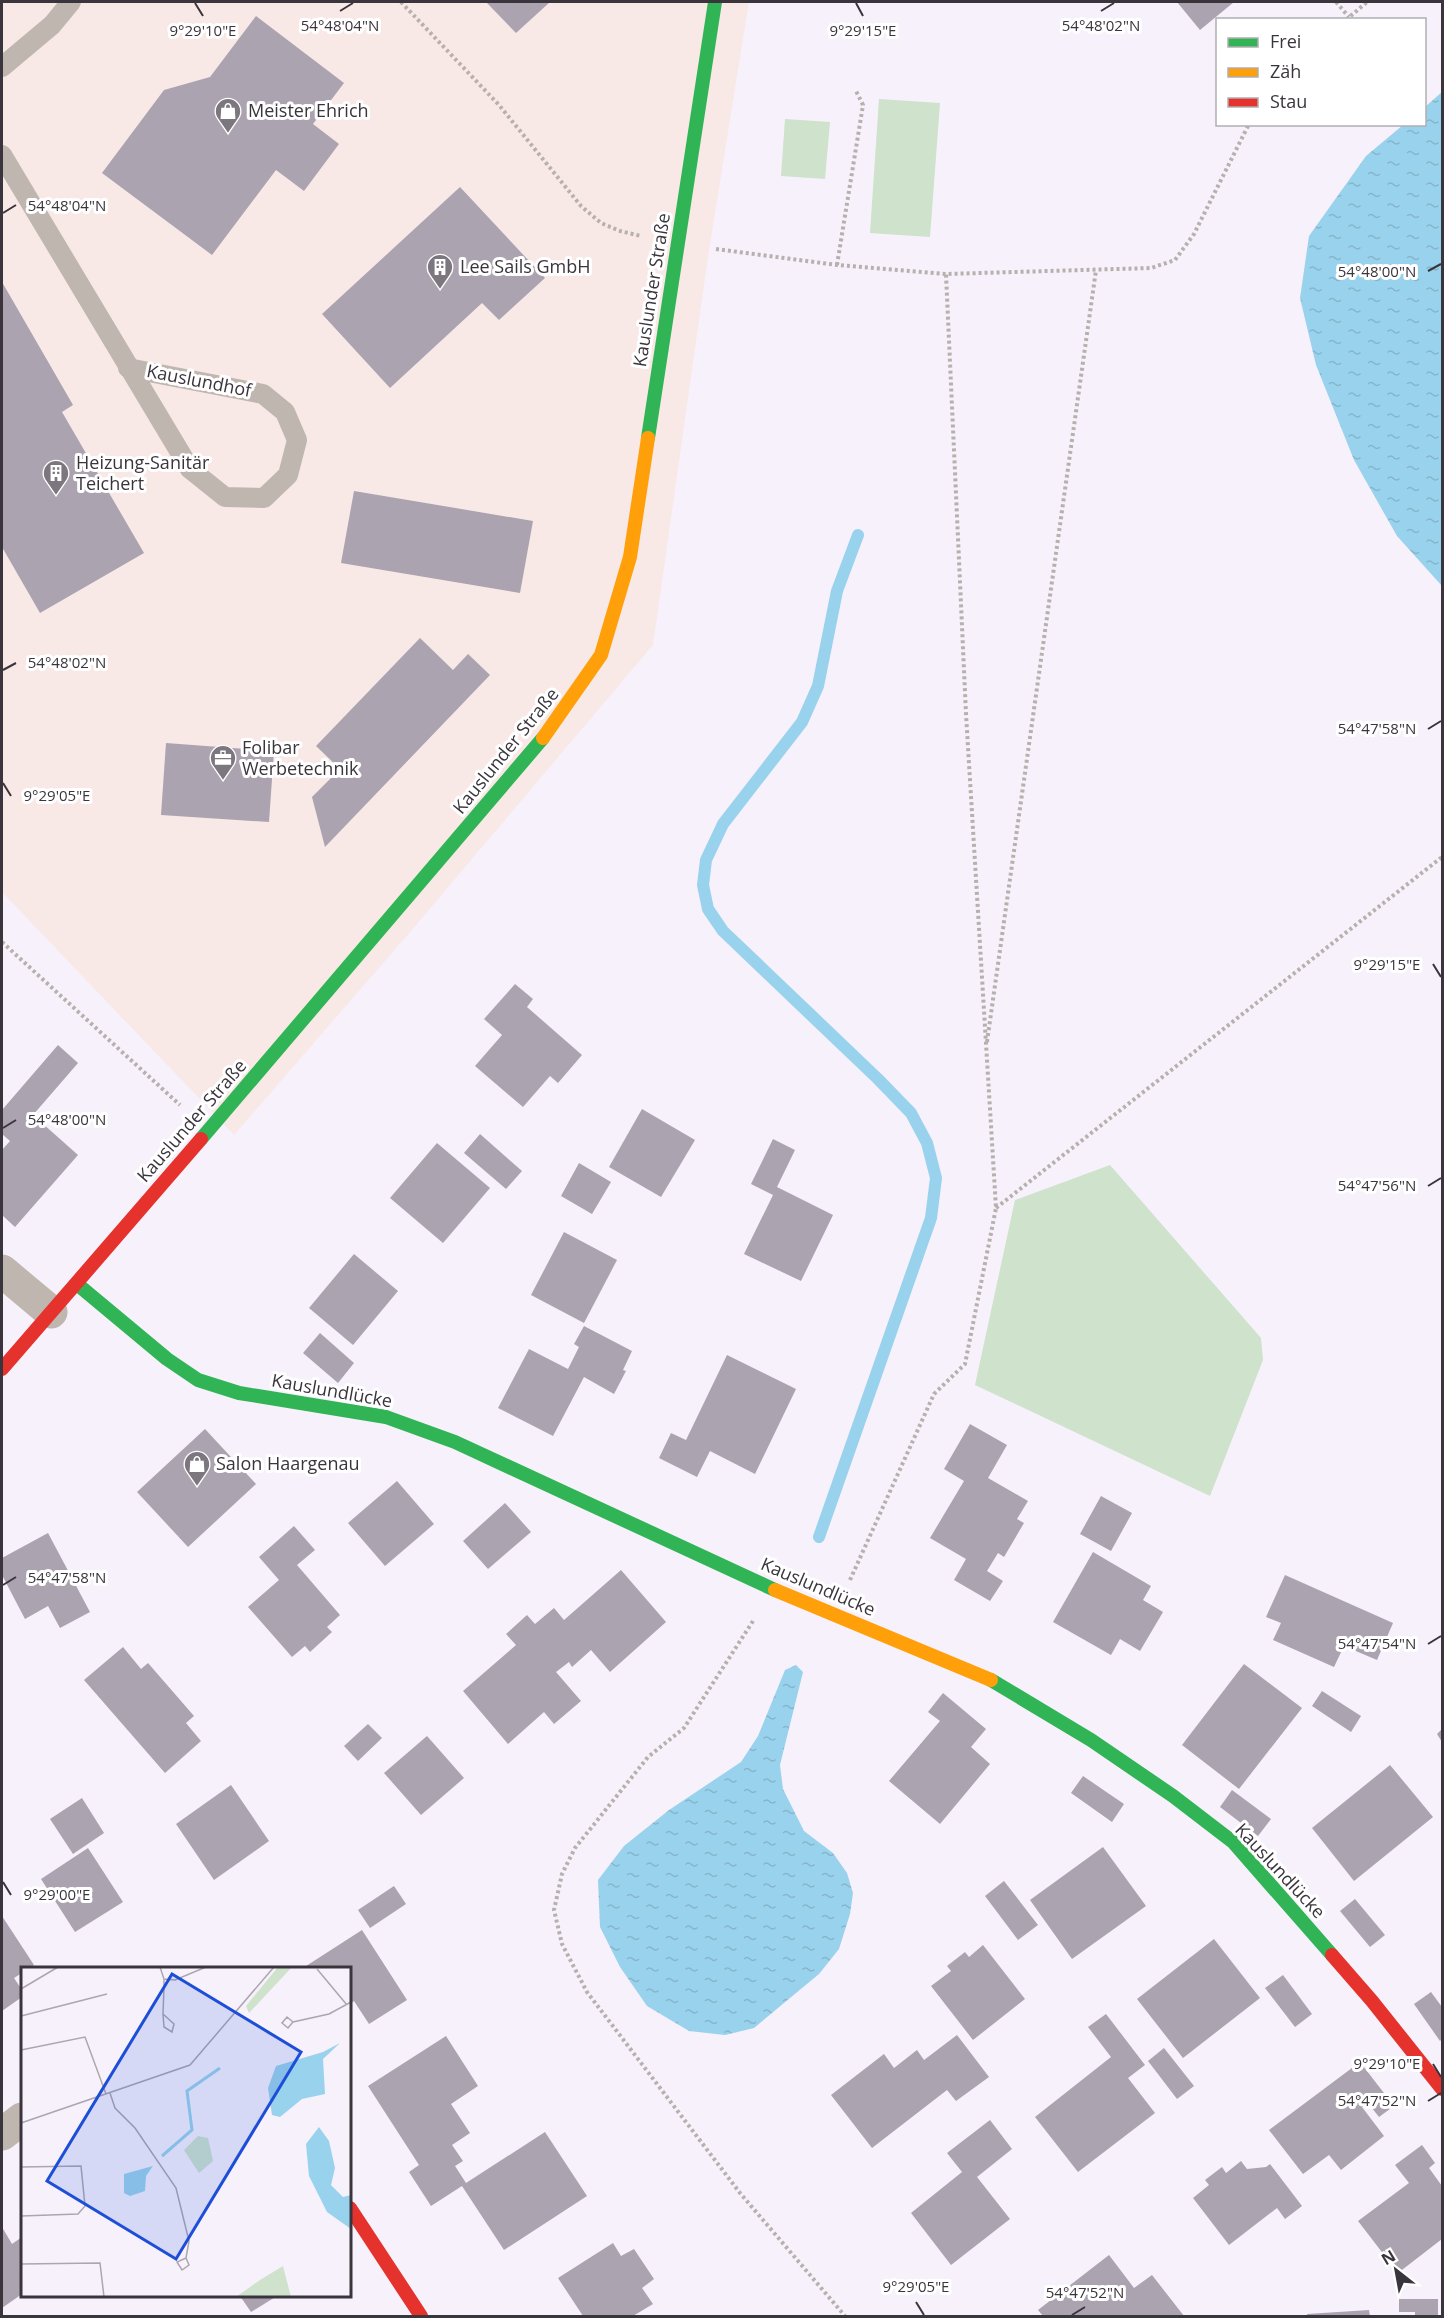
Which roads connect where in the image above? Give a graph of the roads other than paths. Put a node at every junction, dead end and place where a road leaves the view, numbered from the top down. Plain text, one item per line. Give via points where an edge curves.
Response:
1 (71, 2) edge
2 (715, 2) edge
3 (2, 67) edge
4 (2, 155) edge
5 (128, 368) junction
6 (2, 1271) edge
7 (76, 1284) junction
8 (51, 1312) junction
9 (2, 1369) edge
10 (1443, 2089) edge
11 (21, 2121) edge
12 (2, 2134) edge
13 (351, 2210) edge
14 (421, 2316) edge

1 - 3 lane via 52,25
2 - 7 street, Kauslunder Straße via 630,557 601,655 549,732
4 - 5 lane, Kauslundhof
5 - 5 lane, Kauslundhof via 190,469 225,497 264,498 288,475 297,440 285,412 263,393
6 - 8 street
7 - 8 street, Kauslunder Straße
7 - 10 street, Kauslundlücke via 198,1380 239,1393 386,1417 406,1424 466,1447 774,1590 985,1676 1091,1740 1233,1842
8 - 9 street, Kauslunder Straße
11 - 12 street
13 - 14 street

